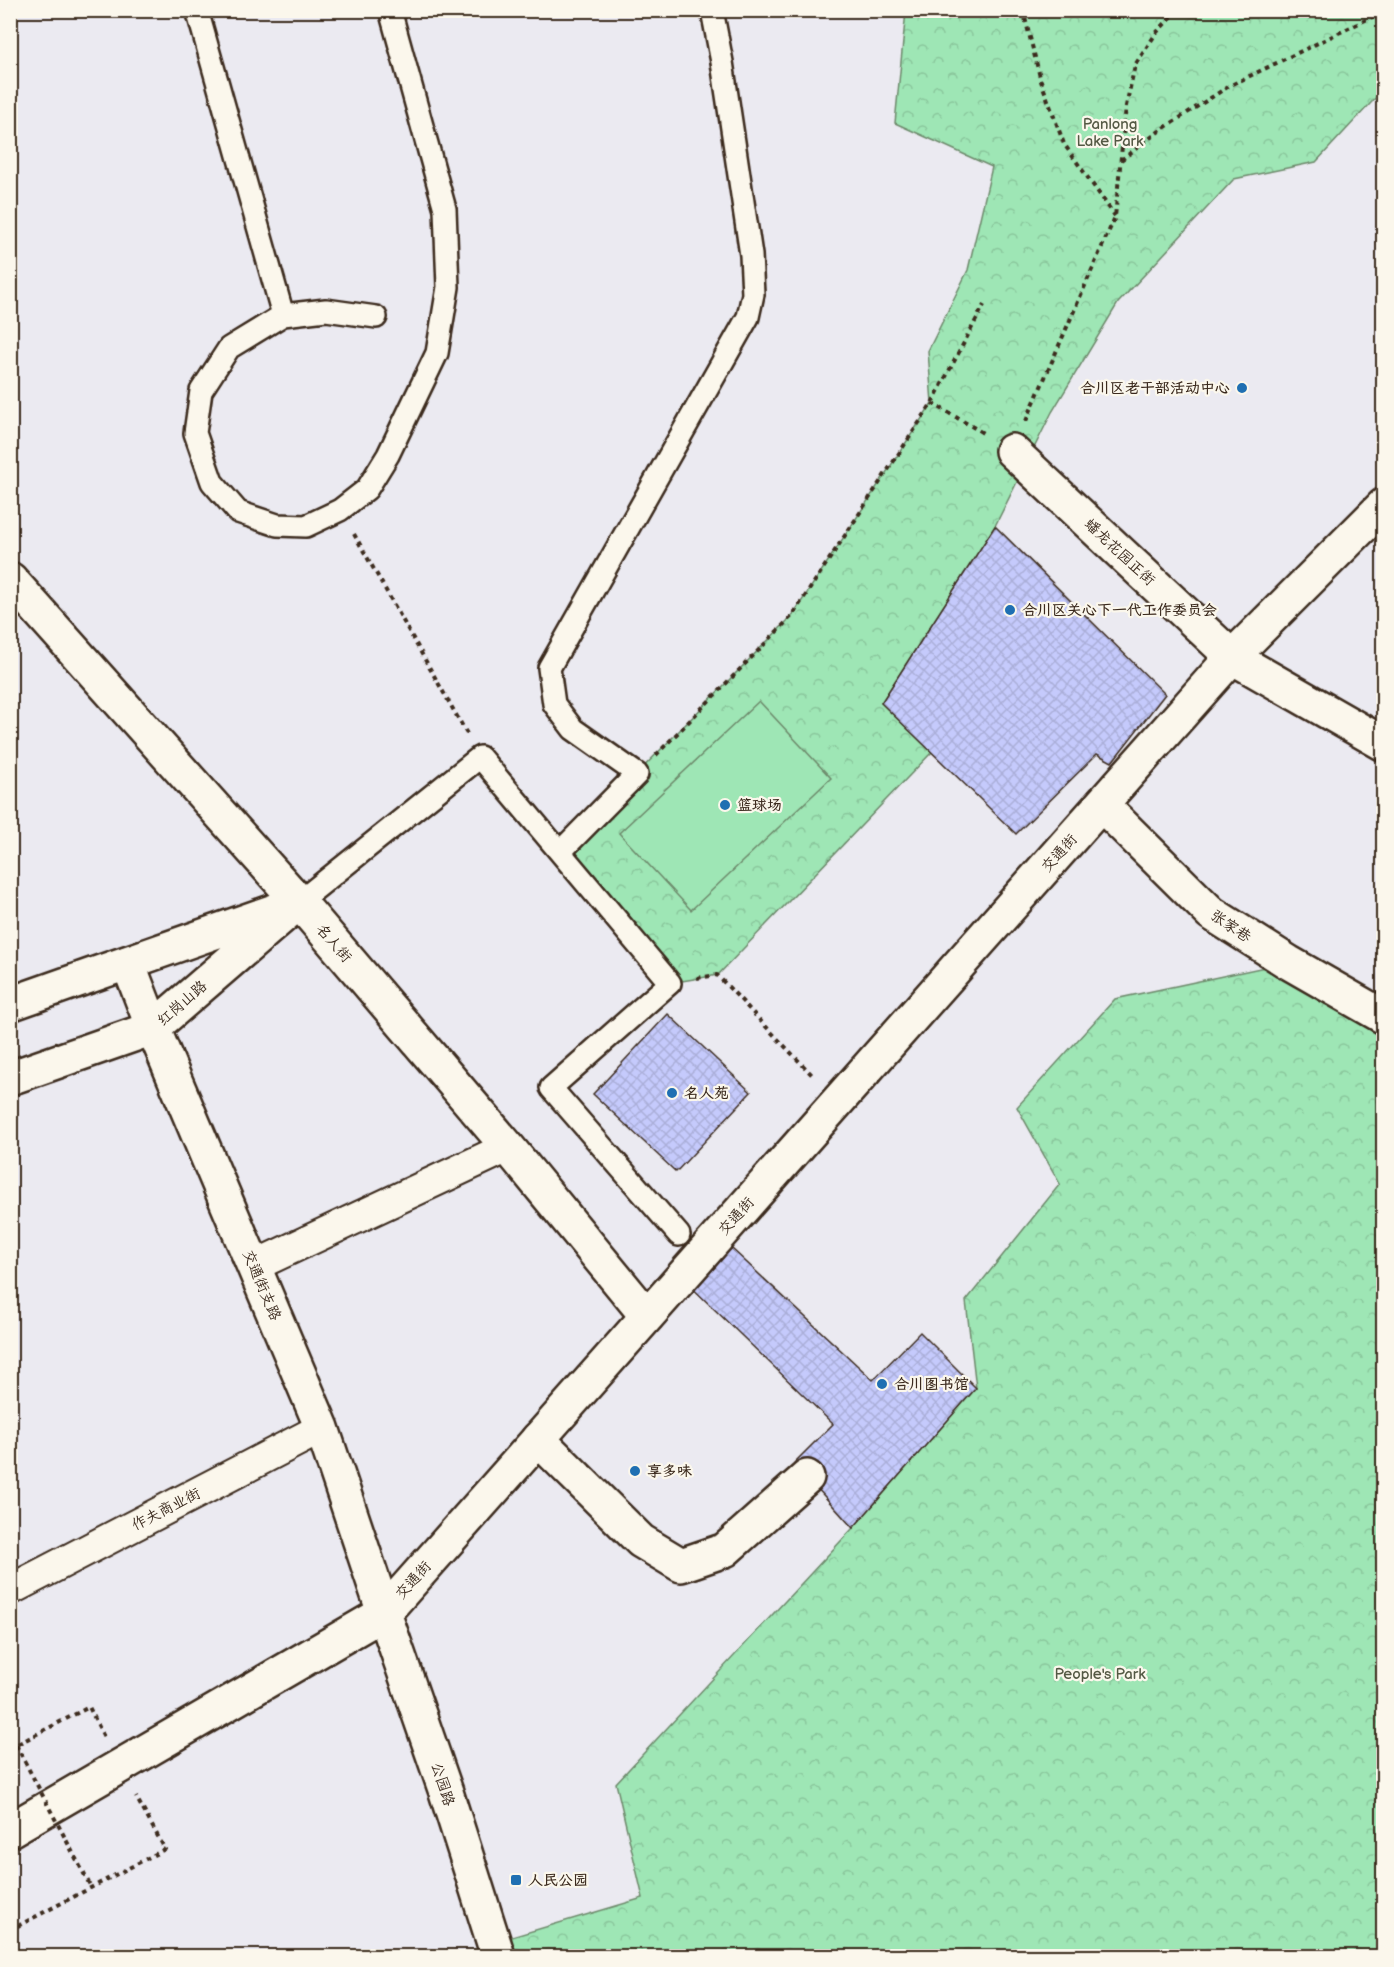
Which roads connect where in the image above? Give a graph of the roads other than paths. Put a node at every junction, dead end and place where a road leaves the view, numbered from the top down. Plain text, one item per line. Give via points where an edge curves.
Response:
1 (197, 10) edge
2 (390, 10) edge
3 (712, 10) edge
4 (283, 315) junction
5 (376, 317) dead end
6 (1012, 451) road end
7 (1383, 505) edge
8 (10, 579) edge
9 (1232, 657) junction
10 (1383, 744) edge
11 (1102, 805) junction
12 (560, 852) junction
13 (299, 902) junction
14 (128, 963) junction
15 (10, 1004) edge
16 (1383, 1017) edge
17 (153, 1028) junction
18 (10, 1078) edge
19 (508, 1147) junction
20 (679, 1234) dead end
21 (254, 1266) junction
22 (647, 1316) junction
23 (322, 1428) junction
24 (538, 1438) junction
25 (807, 1477) dead end
26 (10, 1590) edge
27 (384, 1613) junction
28 (10, 1830) edge
29 (498, 1956) edge

1 - 4 lane
2 - 4 lane via 445,209 448,287 437,353 388,455 367,489 340,510 306,526 277,525 238,512 212,482 195,433 201,391 229,348
3 - 12 lane via 751,255 753,294 748,317 549,668 554,704 573,729 637,774
4 - 5 lane via 326,310
6 - 9 street, 蟠龙花园正街
7 - 9 street, 交通街
8 - 13 street, 名人街
9 - 10 street, 蟠龙花园正街
9 - 11 street, 交通街
11 - 16 street, 张家巷 via 1210,913
11 - 22 street, 交通街
12 - 13 lane, 红岗山路 via 480,757
12 - 20 lane via 670,983 551,1088
13 - 14 street, 红岗山路
13 - 17 street, 红岗山路
13 - 19 street, 名人街
14 - 15 street, 红岗山路
14 - 17 street, 交通街支路
17 - 18 street, 红岗山路
17 - 21 street, 交通街支路
19 - 21 street
19 - 22 street, 名人街
21 - 23 street, 交通街支路
22 - 24 street, 交通街
23 - 26 street, 作夫商业街
23 - 27 street, 交通街支路
24 - 25 street via 641,1541 681,1565 725,1550
24 - 27 street, 交通街
27 - 28 street, 交通街
27 - 29 street, 公园路

